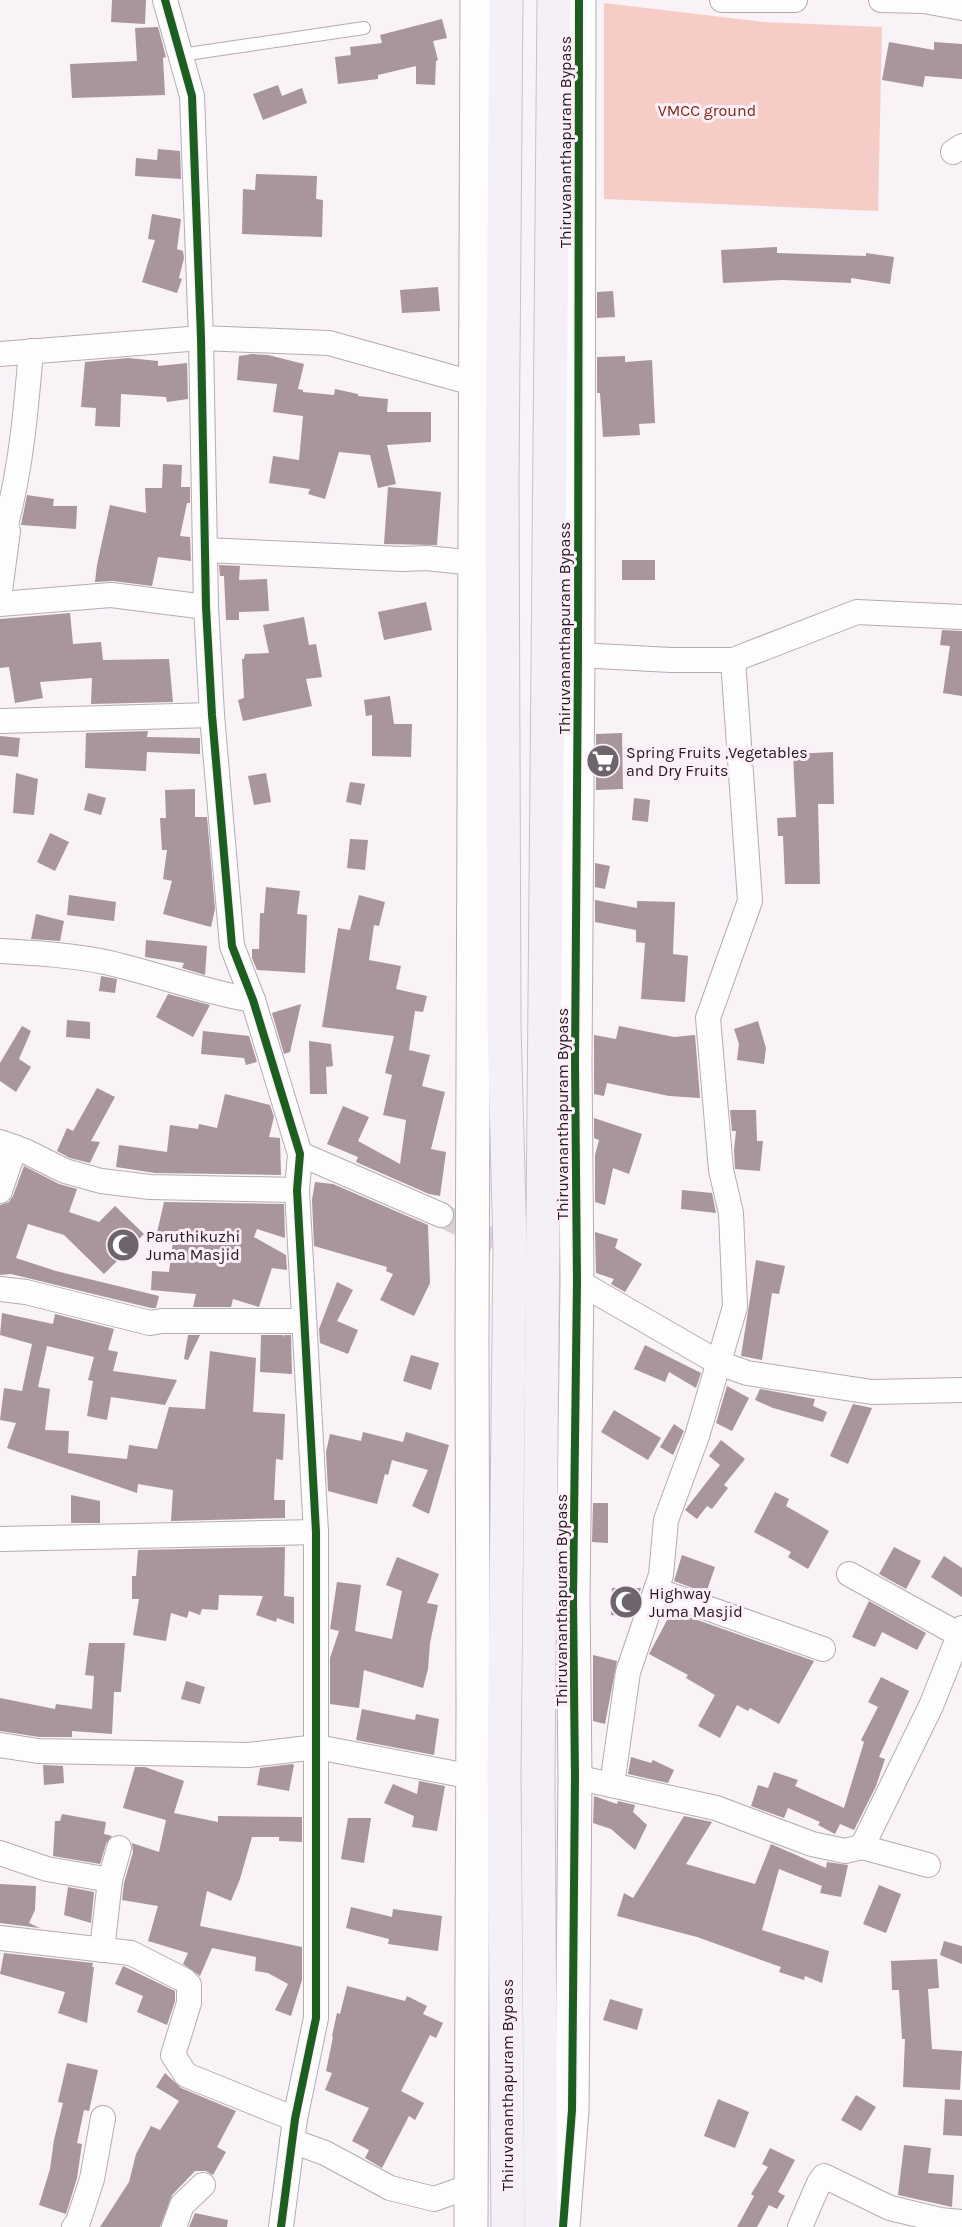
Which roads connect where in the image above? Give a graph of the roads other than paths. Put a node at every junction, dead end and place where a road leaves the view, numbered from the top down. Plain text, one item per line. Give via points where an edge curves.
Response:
1 (165, 0) edge
2 (477, 0) edge
3 (506, 0) edge
4 (554, 0) edge
5 (579, 0) edge
6 (722, 0) edge
7 (795, 0) edge
8 (881, 0) edge
9 (962, 8) edge
10 (364, 28) dead end
11 (181, 55) junction
12 (201, 338) junction
13 (31, 351) junction
14 (0, 354) edge
15 (476, 384) junction
16 (3, 522) edge
17 (205, 550) junction
18 (476, 563) junction
19 (0, 591) edge
20 (0, 604) edge
21 (206, 607) junction
22 (962, 617) edge
23 (578, 655) junction
24 (734, 660) junction
25 (212, 715) junction
26 (0, 721) edge
27 (0, 951) edge
28 (253, 1000) junction
29 (8, 1144) edge
30 (300, 1154) junction
31 (297, 1190) junction
32 (0, 1191) edge
33 (441, 1215) tunnel mouth
34 (577, 1281) junction
35 (0, 1289) edge
36 (304, 1321) junction
37 (719, 1363) junction
38 (962, 1390) edge
39 (316, 1532) junction
40 (0, 1539) edge
41 (849, 1574) dead end
42 (656, 1590) junction
43 (961, 1631) edge
44 (823, 1648) dead end
45 (0, 1745) edge
46 (317, 1747) junction
47 (473, 1777) junction
48 (575, 1777) junction
49 (612, 1785) junction
50 (862, 1847) junction
51 (119, 1848) dead end
52 (0, 1853) edge
53 (928, 1865) dead end
54 (110, 1880) junction
55 (0, 1938) edge
56 (102, 1950) junction
57 (103, 2118) dead end
58 (293, 2130) junction
59 (202, 2185) dead end
60 (471, 2186) junction
61 (962, 2222) edge
62 (74, 2227) edge
63 (174, 2227) edge
64 (281, 2227) edge
65 (471, 2227) edge
66 (508, 2227) edge
67 (541, 2227) edge
68 (563, 2227) edge
69 (800, 2227) edge

1 - 11 street
2 - 15 street
3 - 66 highway, Thiruvananthapuram Bypass via 502,490 504,1013 510,1248 504,1772
4 - 67 highway, Thiruvananthapuram Bypass via 538,1776
5 - 23 street, Thiruvananthapuram Bypass
6 - 7 street
8 - 9 street via 924,1
10 - 11 lane
11 - 12 street via 192,96
12 - 13 street
12 - 15 street via 329,343
12 - 17 street
13 - 14 street
13 - 16 street via 15,493
15 - 18 street
16 - 19 street via 7,542
17 - 18 street
17 - 21 street
18 - 47 street
20 - 21 street via 111,595
21 - 25 street
22 - 24 street via 857,612
23 - 24 street
23 - 34 street, Thiruvananthapuram Bypass
24 - 37 street via 750,901 708,1018 721,1170 730,1213 735,1307
25 - 26 street
25 - 28 street via 232,946
27 - 28 street via 103,962
28 - 30 street
29 - 31 street via 65,1171 101,1181 150,1187
29 - 32 street
30 - 31 street
30 - 33 street
31 - 36 street
34 - 37 street
34 - 48 street, Thiruvananthapuram Bypass
35 - 36 street via 150,1323
36 - 39 street
37 - 38 street via 747,1374 872,1392
37 - 42 street via 666,1521
39 - 40 street
39 - 46 street
41 - 43 street
42 - 44 street
42 - 49 street via 628,1672
43 - 50 street via 931,1706
45 - 46 street via 38,1751 236,1755
46 - 47 street
46 - 58 street via 316,2018
47 - 60 street
48 - 49 street
48 - 68 street, Thiruvananthapuram Bypass via 572,2110
49 - 50 street via 716,1808 812,1844 844,1851
50 - 53 street
51 - 54 street
52 - 54 street via 46,1869
54 - 56 street
55 - 56 street
56 - 58 street via 131,1953 184,1980 189,1985 189,2003 173,2055 186,2075
57 - 62 street via 92,2179
58 - 60 street via 325,2153 390,2188 434,2199
58 - 64 street
59 - 63 street via 182,2205
60 - 65 street
61 - 69 street via 890,2208 824,2176

